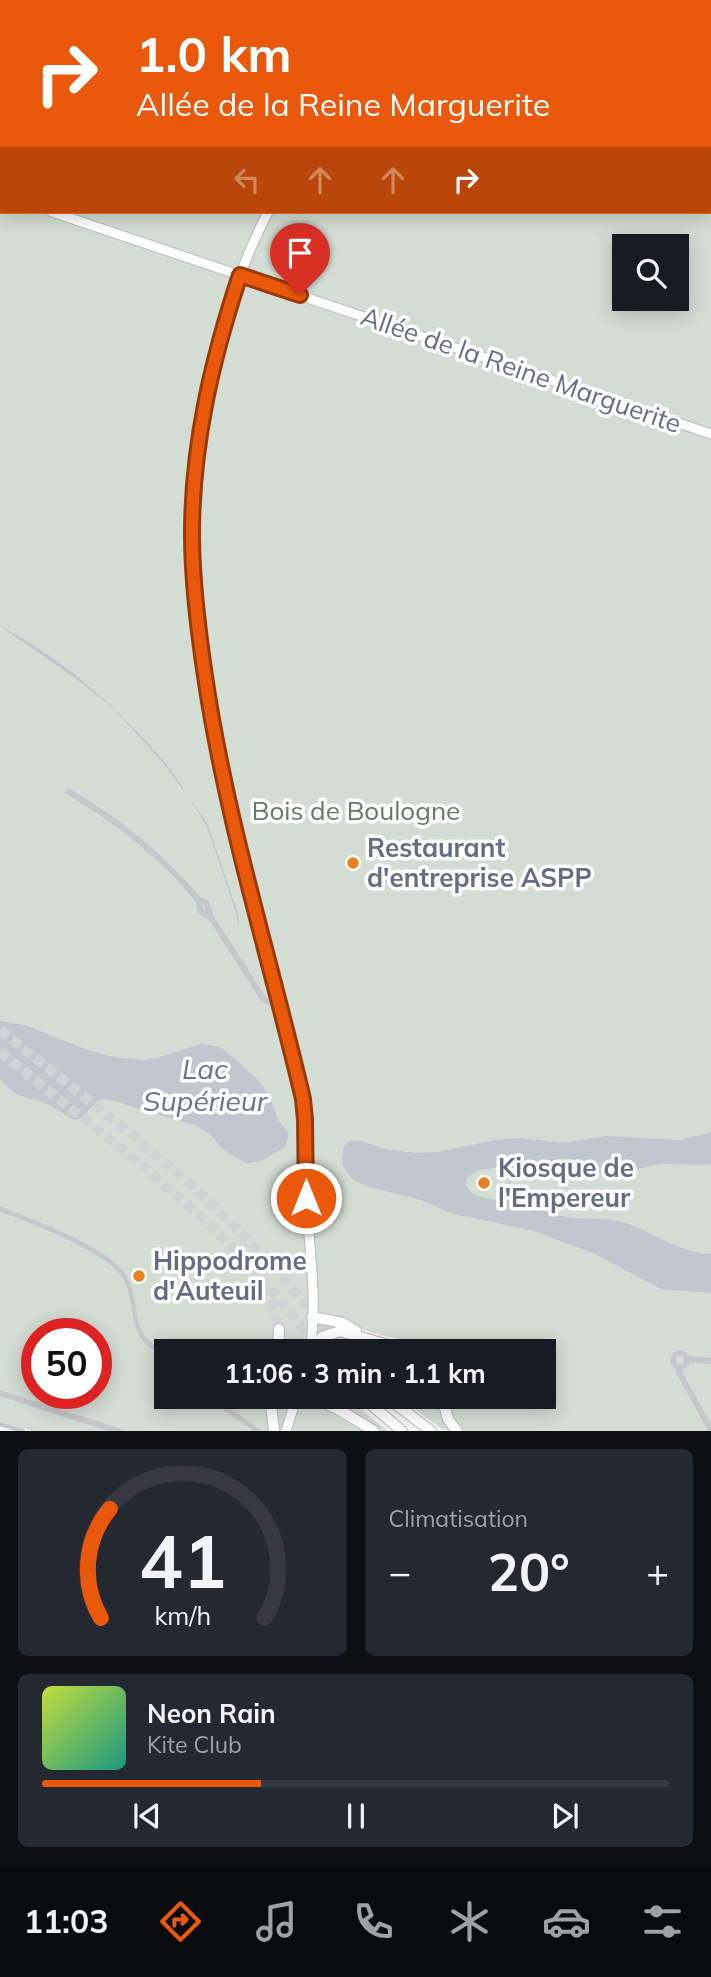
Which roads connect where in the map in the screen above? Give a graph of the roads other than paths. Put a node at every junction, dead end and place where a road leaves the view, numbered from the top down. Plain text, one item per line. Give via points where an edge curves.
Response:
1 (58, 214) edge
2 (267, 214) edge
3 (240, 275) junction
4 (711, 434) edge
5 (69, 792) dead end
6 (272, 982) junction
7 (258, 989) junction
8 (278, 1005) junction
9 (0, 1209) edge
10 (312, 1323) junction
11 (279, 1329) tunnel mouth
12 (362, 1336) junction
13 (279, 1339) edge
14 (310, 1339) edge
15 (319, 1339) edge
16 (372, 1339) edge
17 (154, 1347) edge
18 (687, 1359) junction
19 (711, 1361) edge
20 (680, 1367) junction
21 (0, 1393) edge
22 (227, 1409) edge
23 (271, 1409) edge
24 (290, 1409) edge
25 (292, 1409) edge
26 (333, 1409) edge
27 (376, 1409) edge
28 (402, 1409) edge
29 (444, 1409) edge
30 (0, 1424) edge
31 (711, 1430) edge
32 (23, 1431) edge
33 (118, 1431) edge
34 (258, 1431) edge
35 (274, 1431) edge
36 (281, 1431) edge
37 (286, 1431) edge
38 (374, 1431) edge
39 (402, 1431) edge
40 (430, 1431) edge
41 (457, 1431) edge

1 - 3 main road, Allée de la Reine Marguerite
2 - 3 main road
3 - 4 main road, Allée de la Reine Marguerite
3 - 6 main road via 222,328 202,420 192,535 209,701 226,793
5 - 7 street via 132,835 199,901 206,902 212,919
6 - 7 street
6 - 8 main road
7 - 8 street via 264,1000
8 - 10 main road via 303,1099
9 - 17 street via 58,1233 115,1266 127,1281 140,1332
10 - 12 highway via 343,1323
10 - 14 main road
11 - 13 highway
12 - 15 highway via 342,1331
12 - 16 highway
18 - 19 street
18 - 20 street
18 - 20 street via 681,1352 675,1354 673,1362
20 - 31 street
21 - 33 street
22 - 34 street
23 - 35 highway
24 - 36 main road
25 - 37 main road
26 - 38 highway
27 - 39 highway
28 - 40 highway
29 - 41 highway
30 - 32 street

